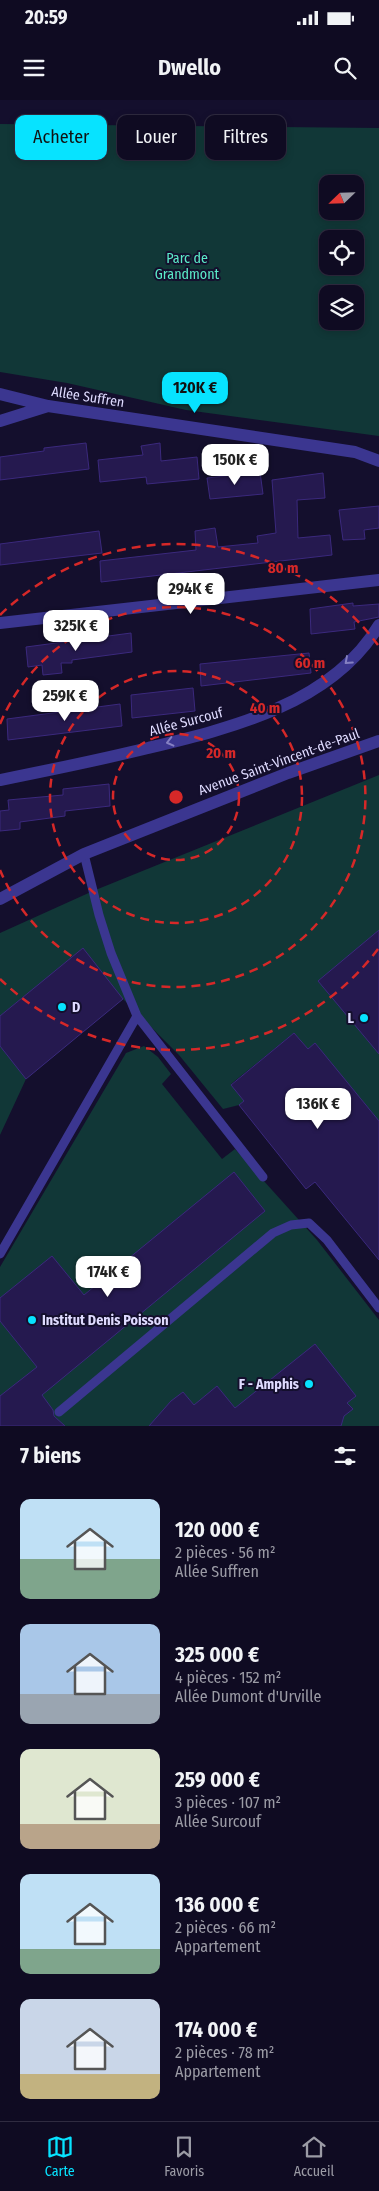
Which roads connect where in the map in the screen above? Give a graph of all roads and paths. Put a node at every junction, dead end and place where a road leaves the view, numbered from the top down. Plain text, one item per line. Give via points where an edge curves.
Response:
1 (0, 394) edge
2 (48, 406) junction
3 (0, 421) edge
4 (379, 461) edge
5 (379, 580) edge
6 (0, 623) edge
7 (379, 625) edge
8 (379, 741) edge
9 (0, 780) edge
10 (84, 854) junction
11 (0, 899) edge
12 (137, 1016) junction
13 (263, 1176) dead end
14 (0, 1254) edge
15 (377, 1301) edge
16 (59, 1412) dead end

1 - 2 street, Allée Suffren
2 - 3 street
2 - 4 street, Allée Suffren via 354,452
5 - 6 street
7 -> 9 street, Allée Surcouf via 357,653 335,673 305,694 265,713 202,735
8 - 10 street, Avenue Saint-Vincent-de-Paul via 288,772
10 - 11 street, Avenue Saint-Vincent-de-Paul
10 - 12 lane via 111,953
12 - 13 lane
12 - 14 lane
15 - 16 lane via 309,1223 291,1225 273,1233

